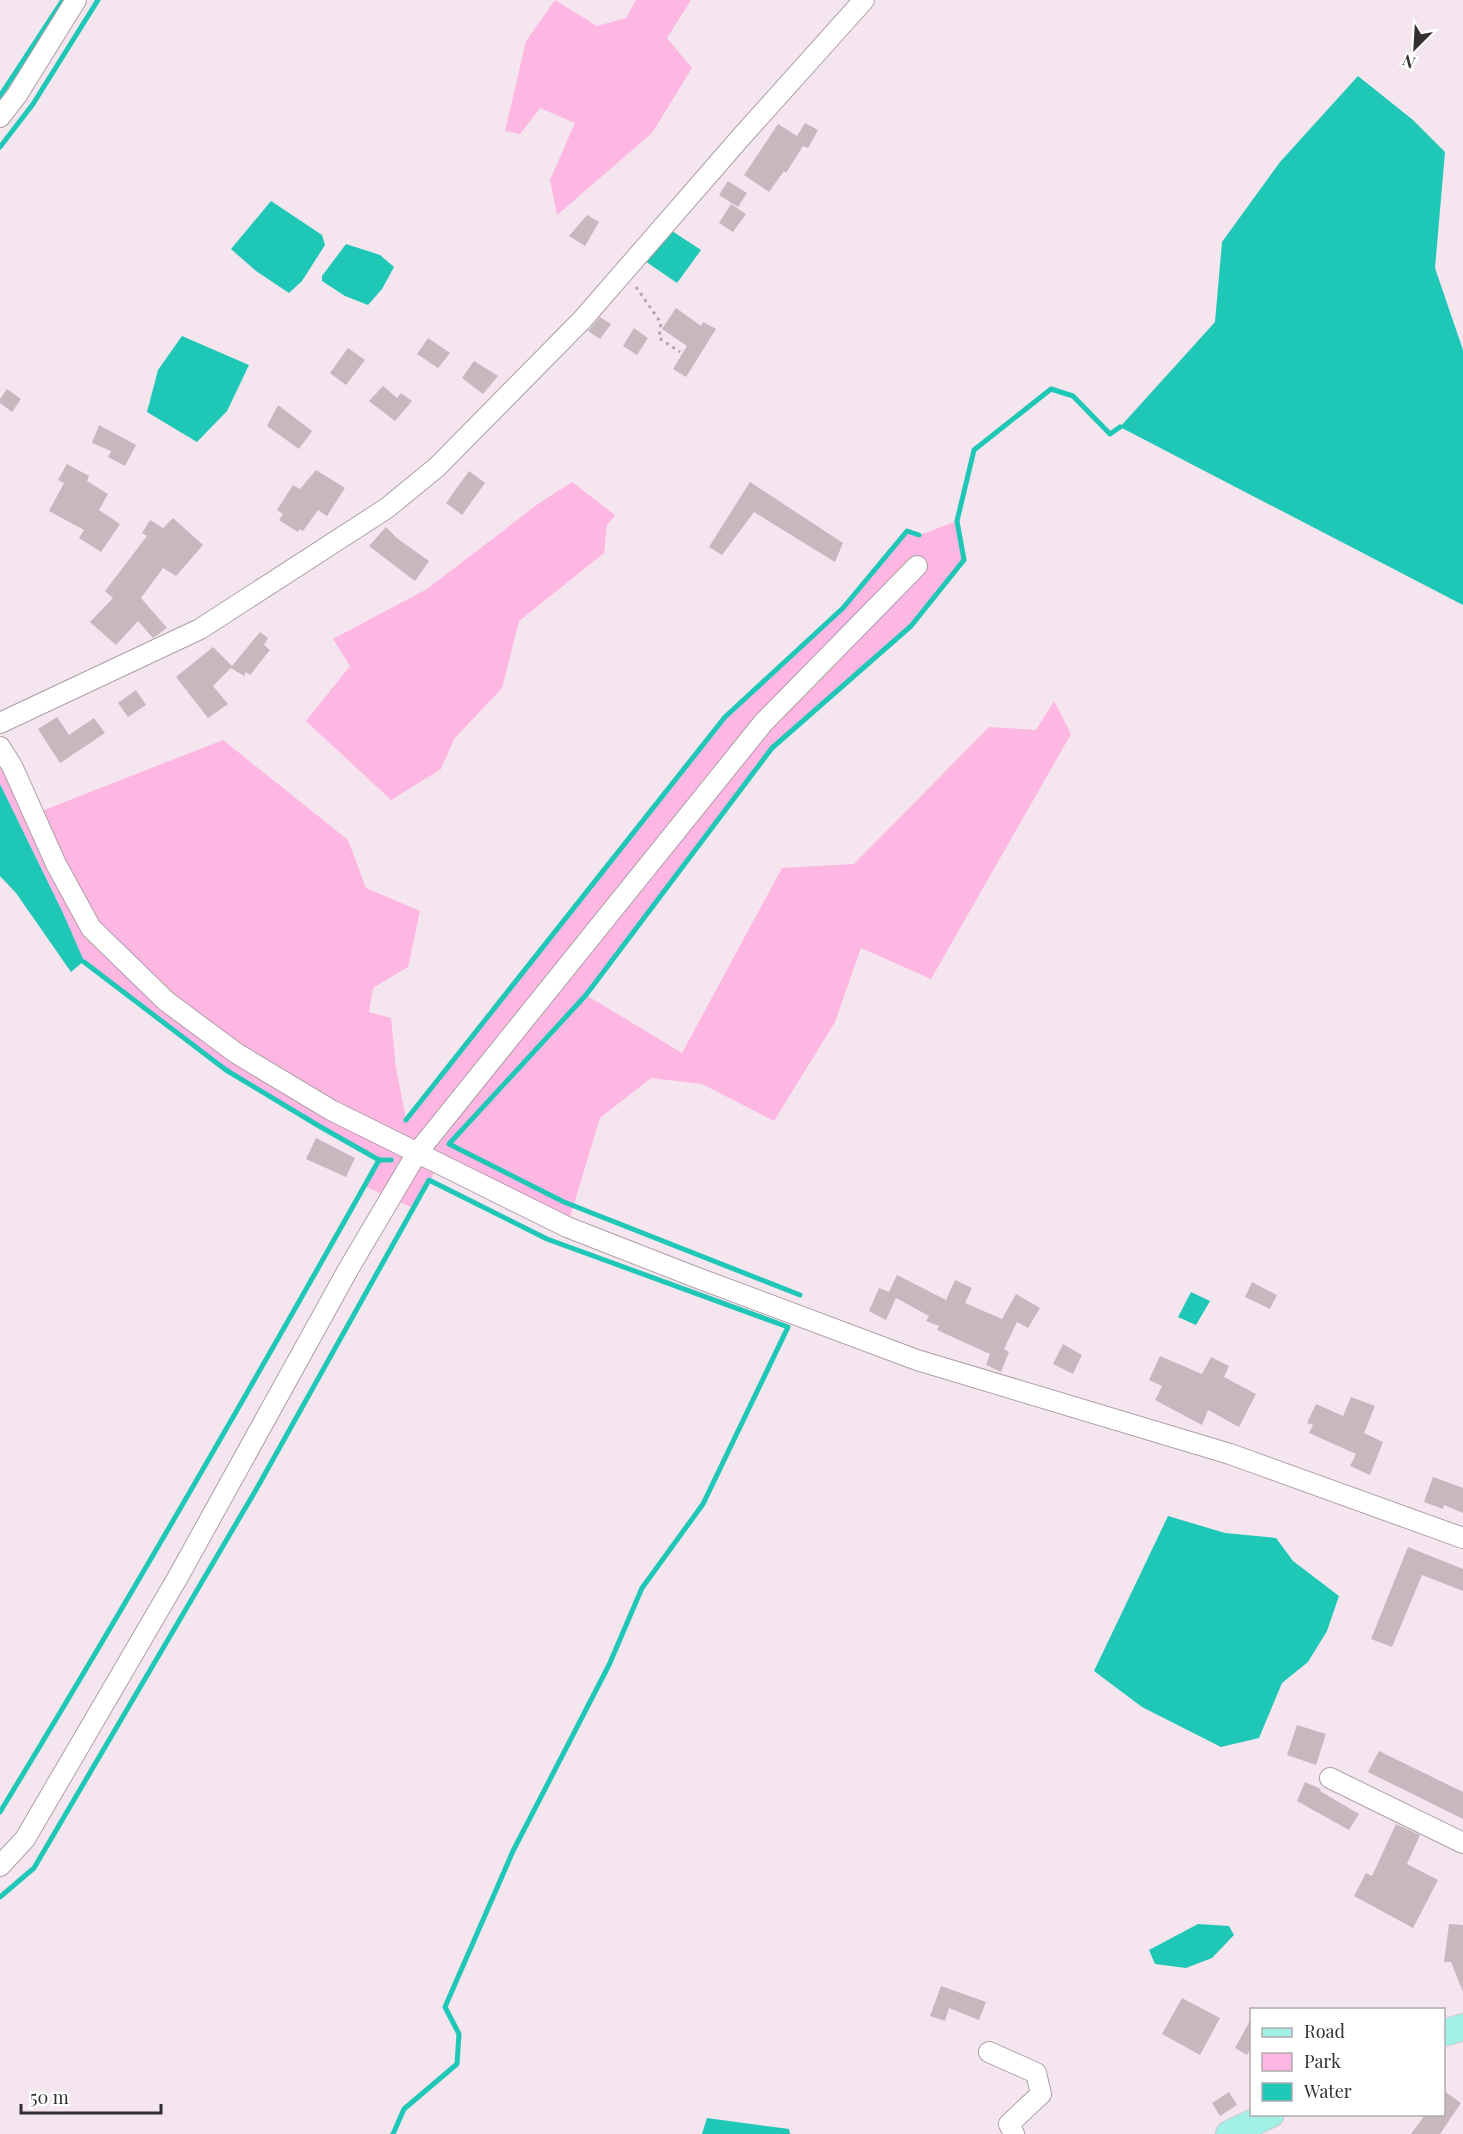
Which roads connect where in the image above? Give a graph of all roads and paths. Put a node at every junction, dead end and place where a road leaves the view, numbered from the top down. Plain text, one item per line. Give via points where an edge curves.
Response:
1 (76, 0) edge
2 (864, 0) edge
3 (0, 117) edge
4 (624, 271) junction
5 (680, 352) dead end
6 (916, 566) dead end
7 (0, 723) edge
8 (0, 747) edge
9 (417, 1153) junction
10 (1463, 1538) edge
11 (1330, 1778) dead end
12 (1463, 1843) edge
13 (0, 1866) edge
14 (1463, 2027) edge
15 (1445, 2032) edge
16 (989, 2052) dead end
17 (1268, 2116) edge
18 (1014, 2134) edge
19 (1229, 2134) edge

1 - 3 street
2 - 4 street
4 - 5 path via 661,323 659,338
4 - 7 street via 582,320 437,467 387,507 200,629
6 - 9 street via 764,723
8 - 9 street via 91,928 166,1002 236,1053 331,1110
9 - 10 street via 567,1227 916,1360 1230,1455
9 - 13 street via 25,1839
11 - 12 street
14 - 15 main road
16 - 18 street via 1036,2073 1041,2094 1008,2124
17 - 19 main road

